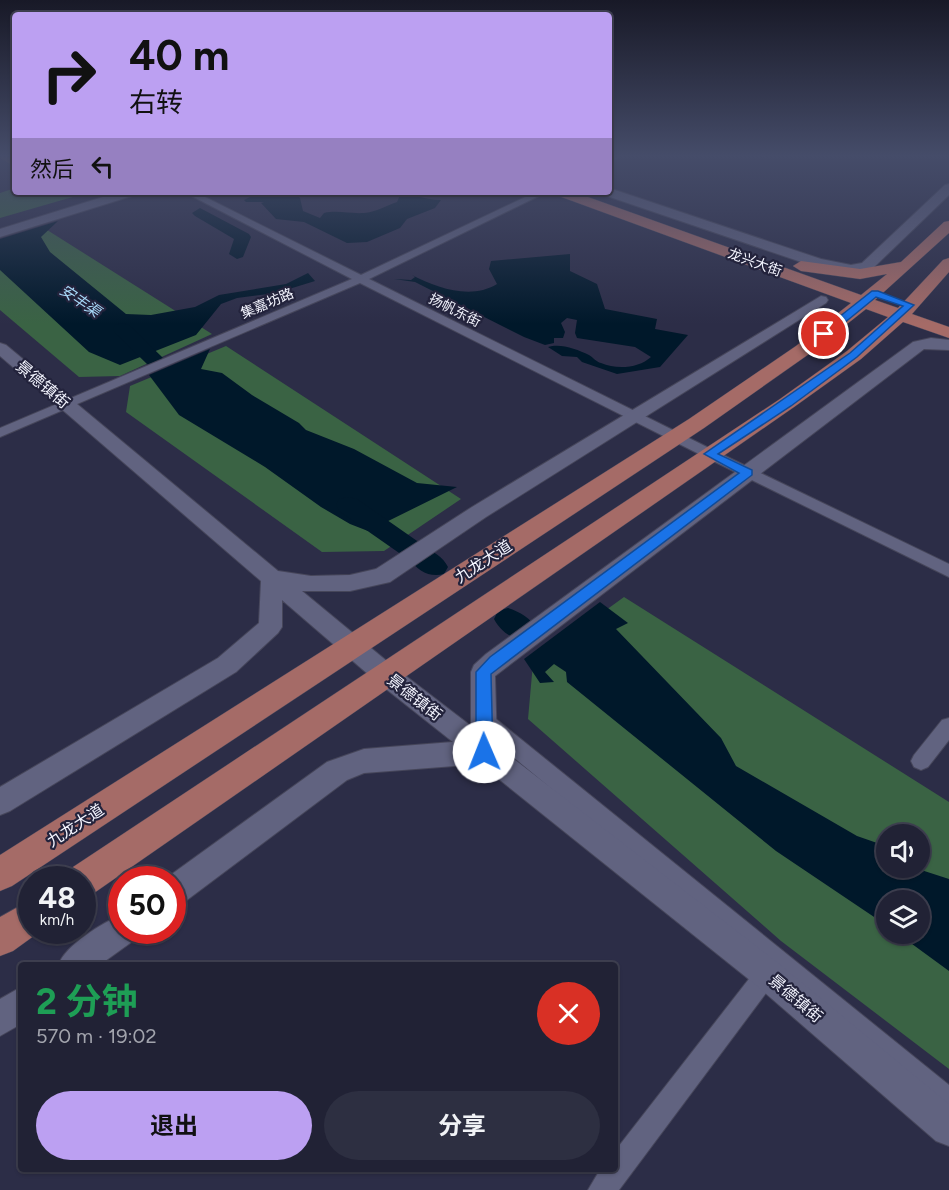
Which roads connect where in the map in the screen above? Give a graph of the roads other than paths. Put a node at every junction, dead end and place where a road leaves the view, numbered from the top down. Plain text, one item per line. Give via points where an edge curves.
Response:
1 (43, 213) edge
2 (65, 213) edge
3 (229, 213) edge
4 (500, 213) edge
5 (618, 213) edge
6 (646, 213) edge
7 (669, 213) edge
8 (923, 213) edge
9 (949, 225) edge
10 (0, 226) edge
11 (0, 233) edge
12 (910, 264) junction
13 (801, 266) junction
14 (779, 271) junction
15 (855, 271) junction
16 (947, 274) edge
17 (360, 279) junction
18 (869, 298) junction
19 (821, 300) junction
20 (905, 310) junction
21 (949, 319) edge
22 (949, 333) edge
23 (824, 334) junction
24 (949, 340) edge
25 (949, 345) edge
26 (0, 348) edge
27 (854, 355) junction
28 (68, 404) junction
29 (634, 416) junction
30 (0, 433) edge
31 (676, 437) junction
32 (710, 454) junction
33 (748, 472) junction
34 (949, 571) edge
35 (272, 578) junction
36 (352, 646) junction
37 (385, 674) junction
38 (484, 721) junction
39 (949, 726) edge
40 (484, 752) junction
41 (921, 761) dead end
42 (0, 802) edge
43 (96, 871) edge
44 (0, 874) edge
45 (186, 882) edge
46 (18, 926) edge
47 (0, 938) edge
48 (108, 940) edge
49 (78, 962) edge
50 (766, 974) junction
51 (18, 1006) edge
52 (0, 1019) edge
53 (949, 1102) edge
54 (949, 1128) edge
55 (618, 1169) edge
56 (616, 1172) edge
57 (602, 1190) edge

1 - 10 main road
2 - 11 main road
3 - 17 street, 扬帆东街
4 - 17 street, 集嘉坊路
5 - 14 main road, 龙兴大街
6 - 13 main road, 龙兴大街
7 - 15 main road via 818,263
8 - 15 main road via 866,267
9 - 12 main road, 九龙大道
12 - 15 main road
12 - 18 main road, 九龙大道
13 - 15 main road
13 - 18 main road, 龙兴大街
14 - 18 main road, 龙兴大街
14 - 19 main road via 812,290
16 - 20 main road
17 - 28 street, 集嘉坊路
17 - 29 street, 扬帆东街
18 - 20 main road, 龙兴大街
18 - 23 main road, 九龙大道
19 - 23 main road via 826,315
19 - 29 main road
20 - 21 main road, 龙兴大街
20 - 22 main road, 龙兴大街
20 - 27 main road
23 - 31 main road, 九龙大道
24 - 27 main road via 896,338
25 - 33 main road via 919,345
26 - 28 main road, 景德镇街
27 - 32 main road
28 - 30 street, 集嘉坊路
28 - 35 main road, 景德镇街
29 - 31 street, 扬帆东街
29 - 35 main road via 381,576 350,583 311,584
31 - 32 street, 扬帆东街
31 - 36 main road, 九龙大道
32 - 33 street, 扬帆东街
32 - 37 main road
33 - 34 street, 扬帆东街
33 - 38 main road via 483,672
35 - 36 main road, 景德镇街
35 - 42 main road via 270,627 227,665
36 - 37 main road, 景德镇街
36 - 44 main road, 九龙大道
37 - 40 main road, 景德镇街
37 - 43 main road
38 - 40 main road
38 - 53 street
39 - 41 street
40 - 45 main road via 364,761 337,771
40 - 50 main road, 景德镇街
46 - 47 main road
48 - 49 main road
50 - 54 main road, 景德镇街
50 - 55 street
51 - 52 main road
56 - 57 street

